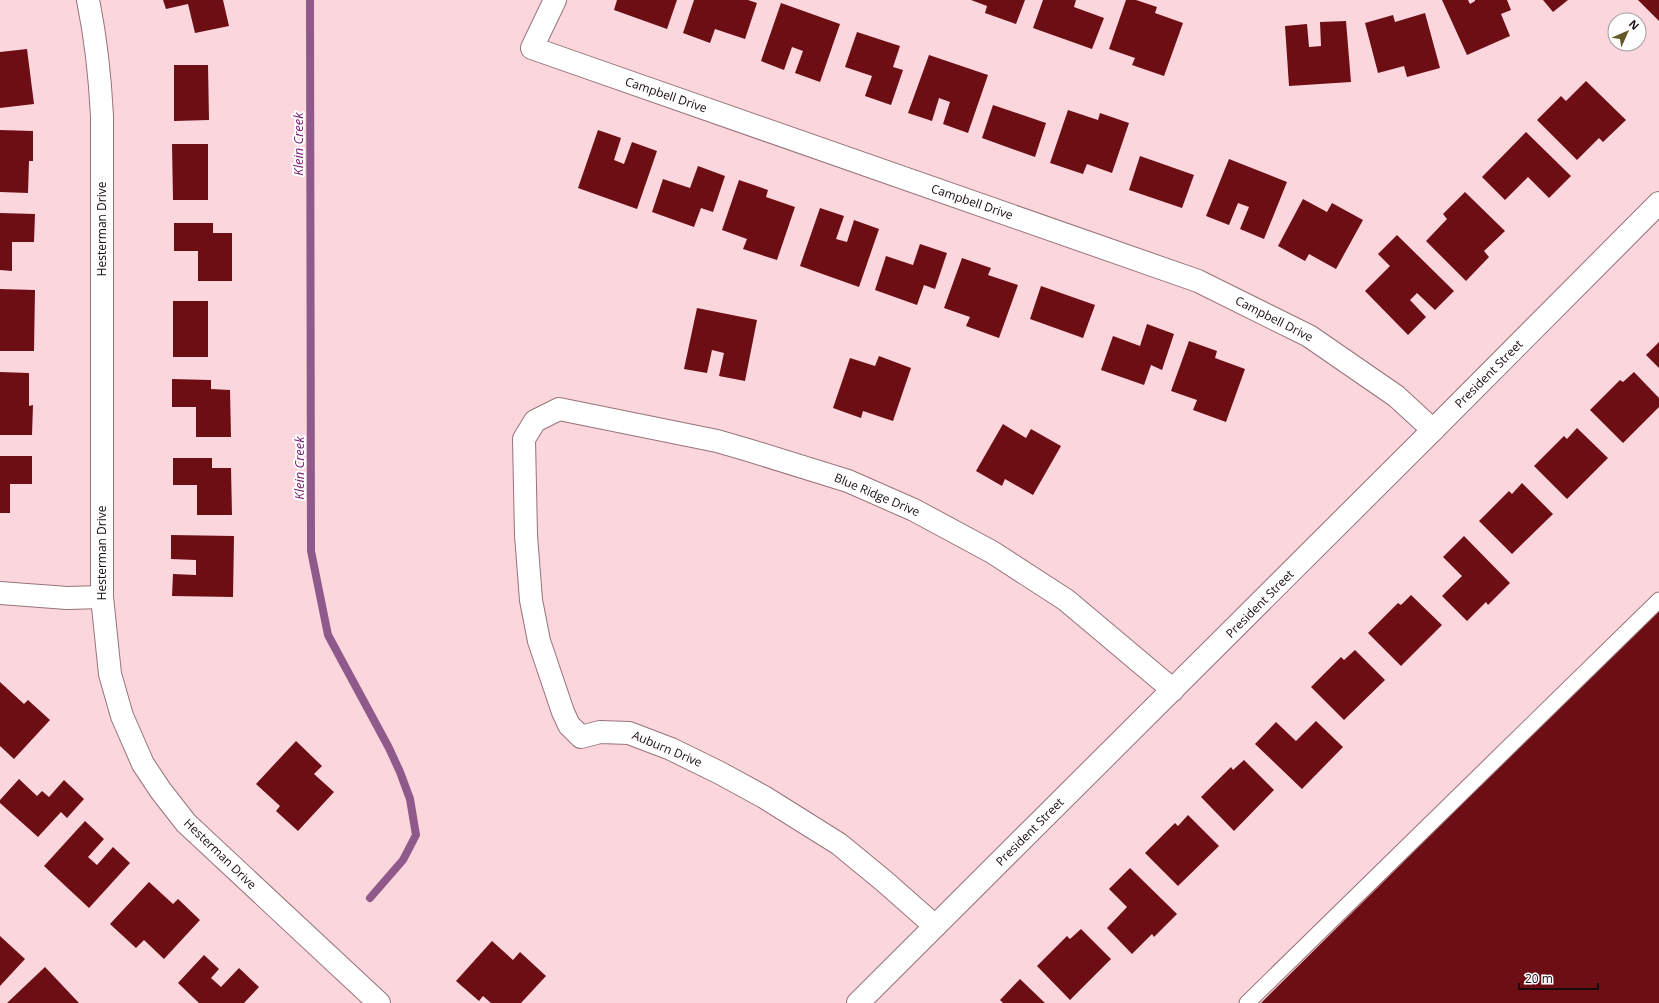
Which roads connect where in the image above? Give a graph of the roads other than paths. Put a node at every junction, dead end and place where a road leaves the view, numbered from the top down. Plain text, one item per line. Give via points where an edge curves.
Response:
1 (88, 0) edge
2 (555, 0) edge
3 (1659, 202) edge
4 (535, 421) joint
5 (1433, 430) junction
6 (0, 594) edge
7 (102, 597) junction
8 (1659, 600) edge
9 (1174, 690) junction
10 (935, 926) junction
11 (379, 1003) edge
12 (858, 1003) edge
13 (1247, 1003) edge

1 - 7 street, Hesterman Drive via 95,34 102,116
2 - 5 street, Campbell Drive via 532,48 1198,281 1309,336 1396,396
3 - 5 street, President Street
4 - 9 street, Blue Ridge Drive via 559,409 717,441 848,481 914,510 992,552 1066,600
4 - 10 street, Auburn Drive via 524,439 526,535 531,600 539,641 569,726 581,737 600,732 629,733 678,752 764,796 839,844
5 - 9 street, President Street
6 - 7 street via 67,598
7 - 11 street, Hesterman Drive via 110,674 122,716 143,764 161,791 186,823
8 - 13 lane
9 - 10 street, President Street
10 - 12 street, President Street

